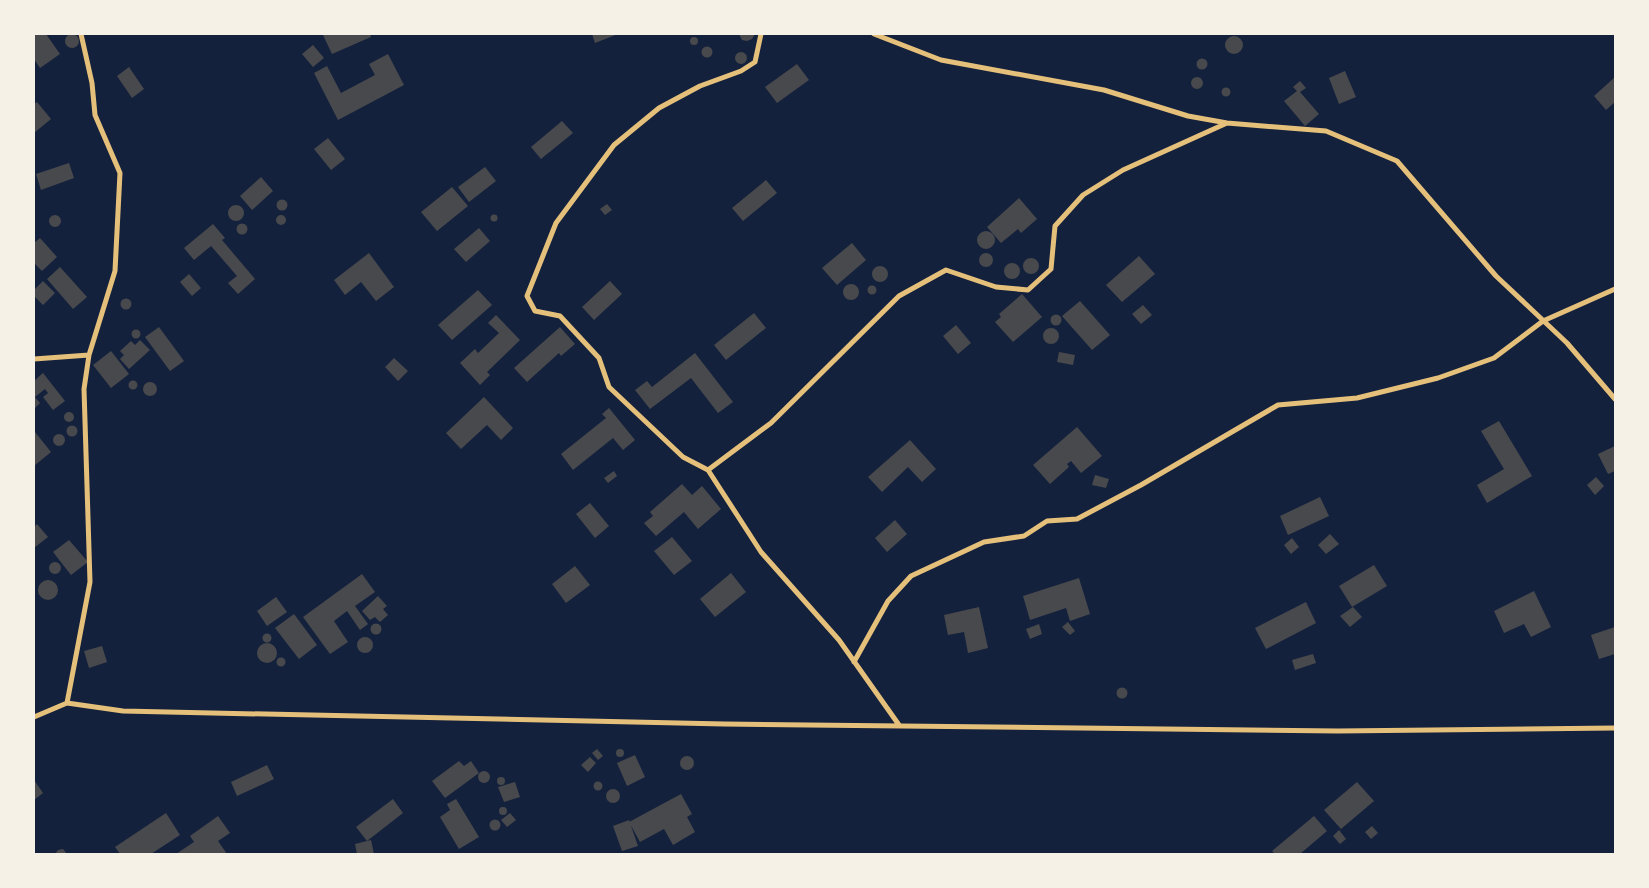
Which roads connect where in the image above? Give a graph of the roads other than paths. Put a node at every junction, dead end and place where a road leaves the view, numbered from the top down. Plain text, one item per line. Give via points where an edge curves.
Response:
1 (81, 34) edge
2 (761, 34) edge
3 (874, 34) edge
4 (1228, 123) junction
5 (1615, 289) edge
6 (1543, 321) junction
7 (89, 355) junction
8 (34, 359) edge
9 (1615, 400) edge
10 (708, 470) junction
11 (854, 662) junction
12 (67, 703) junction
13 (34, 716) edge
14 (898, 725) junction
15 (1615, 728) edge

1 - 7 street via 95,115 120,173 115,271
2 - 10 street via 755,62 659,108 614,146 556,223 527,296 535,311 560,316 599,358 609,387 683,457
3 - 4 street via 941,60 1104,90 1188,116
4 - 6 street via 1326,131 1397,161 1496,276
4 - 10 street via 1123,170 1083,194 1055,226 1051,268 1028,290 996,287 946,270 899,296 771,423
5 - 6 street
6 - 9 street
6 - 11 street via 1494,358 1438,378 1356,398 1278,405 1141,485 1077,518 1046,521 1024,536 984,542 911,576 888,601
7 - 8 street
7 - 12 street via 84,389 90,582
10 - 11 street via 761,552 839,640
11 - 14 street
12 - 13 street
12 - 14 street via 123,711
14 - 15 street via 1338,731

